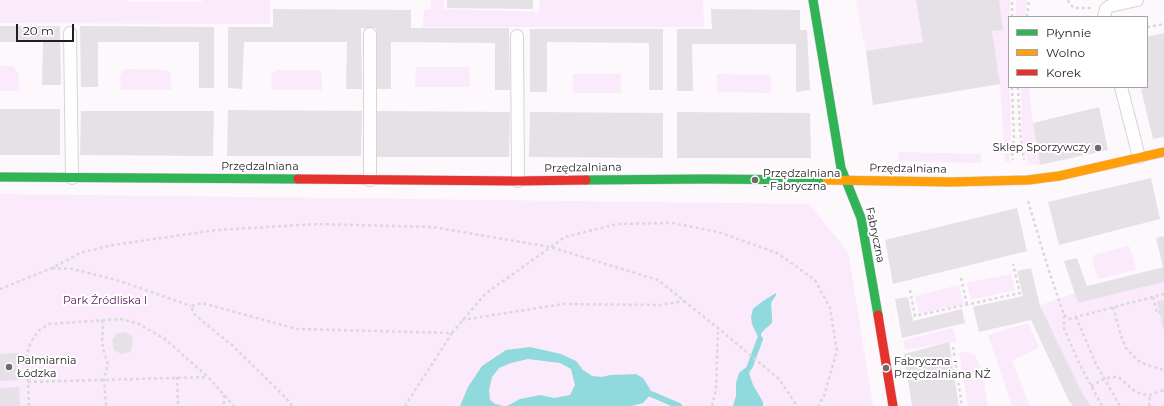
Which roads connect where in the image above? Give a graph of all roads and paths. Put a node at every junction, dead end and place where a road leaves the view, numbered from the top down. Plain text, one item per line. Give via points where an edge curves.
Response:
1 (813, 0) edge
2 (1012, 0) edge
3 (1029, 0) edge
4 (1068, 0) edge
5 (1137, 0) edge
6 (1105, 13) edge
7 (1012, 16) edge
8 (1027, 16) edge
9 (1164, 24) edge
10 (1148, 28) edge
11 (70, 33) dead end
12 (370, 34) dead end
13 (517, 36) dead end
14 (1012, 88) edge
15 (1018, 88) edge
16 (1122, 88) edge
17 (1164, 152) edge
18 (1139, 157) junction
19 (1013, 162) dead end
20 (1024, 163) dead end
21 (0, 177) edge
22 (72, 178) junction
23 (370, 180) junction
24 (846, 180) junction
25 (518, 181) junction
26 (1026, 199) dead end
27 (550, 247) junction
28 (1013, 264) dead end
29 (52, 268) junction
30 (961, 278) dead end
31 (0, 289) edge
32 (910, 290) dead end
33 (1164, 294) edge
34 (1153, 297) junction
35 (685, 301) junction
36 (967, 304) junction
37 (191, 306) junction
38 (1113, 307) junction
39 (1160, 312) dead end
40 (1064, 314) junction
41 (1076, 317) junction
42 (102, 320) junction
43 (462, 320) junction
44 (718, 328) junction
45 (452, 333) junction
46 (953, 347) dead end
47 (1164, 370) edge
48 (208, 376) junction
49 (177, 377) junction
50 (104, 379) junction
51 (1104, 379) junction
52 (28, 382) junction
53 (1091, 386) junction
54 (1164, 390) edge
55 (224, 394) junction
56 (1150, 395) junction
57 (29, 406) edge
58 (106, 406) edge
59 (178, 406) edge
60 (224, 406) edge
61 (234, 406) edge
62 (292, 406) edge
63 (405, 406) edge
64 (712, 406) edge
65 (797, 406) edge
66 (818, 406) edge
67 (893, 406) edge
68 (962, 406) edge
69 (1102, 406) edge
70 (1120, 406) edge
71 (1150, 406) edge

1 - 24 street, Fabryczna via 840,168
2 - 7 path
3 - 8 path
4 - 6 path via 1074,8
5 - 6 lane via 1110,6
9 - 10 path
11 - 22 lane
12 - 23 lane
13 - 25 lane
14 - 19 path
15 - 20 path
16 - 18 lane
17 - 18 street, Przędzalniana
18 - 24 street, Przędzalniana via 1059,176 1028,180
21 - 22 street, Przędzalniana
22 - 23 street, Przędzalniana
23 - 25 street, Przędzalniana
24 - 25 street, Przędzalniana
24 - 67 street, Fabryczna via 861,218
26 - 40 path
27 - 29 path via 433,227 317,224 216,230 113,245 80,253
27 - 35 path via 658,280
27 - 43 path via 485,294
27 - 66 path via 565,237 617,224 673,223 718,232 777,253 815,280 830,308 837,351 824,396
28 - 36 path via 1020,293
29 - 31 path
29 - 37 path via 120,281
30 - 36 path
32 - 36 path via 915,316
33 - 34 path
34 - 38 path
34 - 39 path via 1157,313
35 - 43 path via 660,305 563,304
35 - 44 path
37 - 45 path via 202,303 297,329
37 - 62 path via 195,315 233,346
38 - 41 path
38 - 47 path via 1126,348 1137,360
40 - 41 path via 1069,319
40 - 53 path via 1064,328
41 - 51 path
42 - 48 path via 120,319 137,323 165,338
42 - 50 path via 103,350 108,364
42 - 52 path via 49,324 38,330 27,355
43 - 45 path
44 - 64 path via 716,384
44 - 65 path via 779,379
45 - 63 path
46 - 68 path
48 - 49 path
48 - 55 path
49 - 50 path
49 - 59 path
50 - 52 path
50 - 58 path
51 - 53 path
51 - 56 path via 1118,377 1140,394
51 - 70 path
52 - 57 path
53 - 69 path
54 - 56 path
55 - 60 path
55 - 61 path
56 - 71 path

